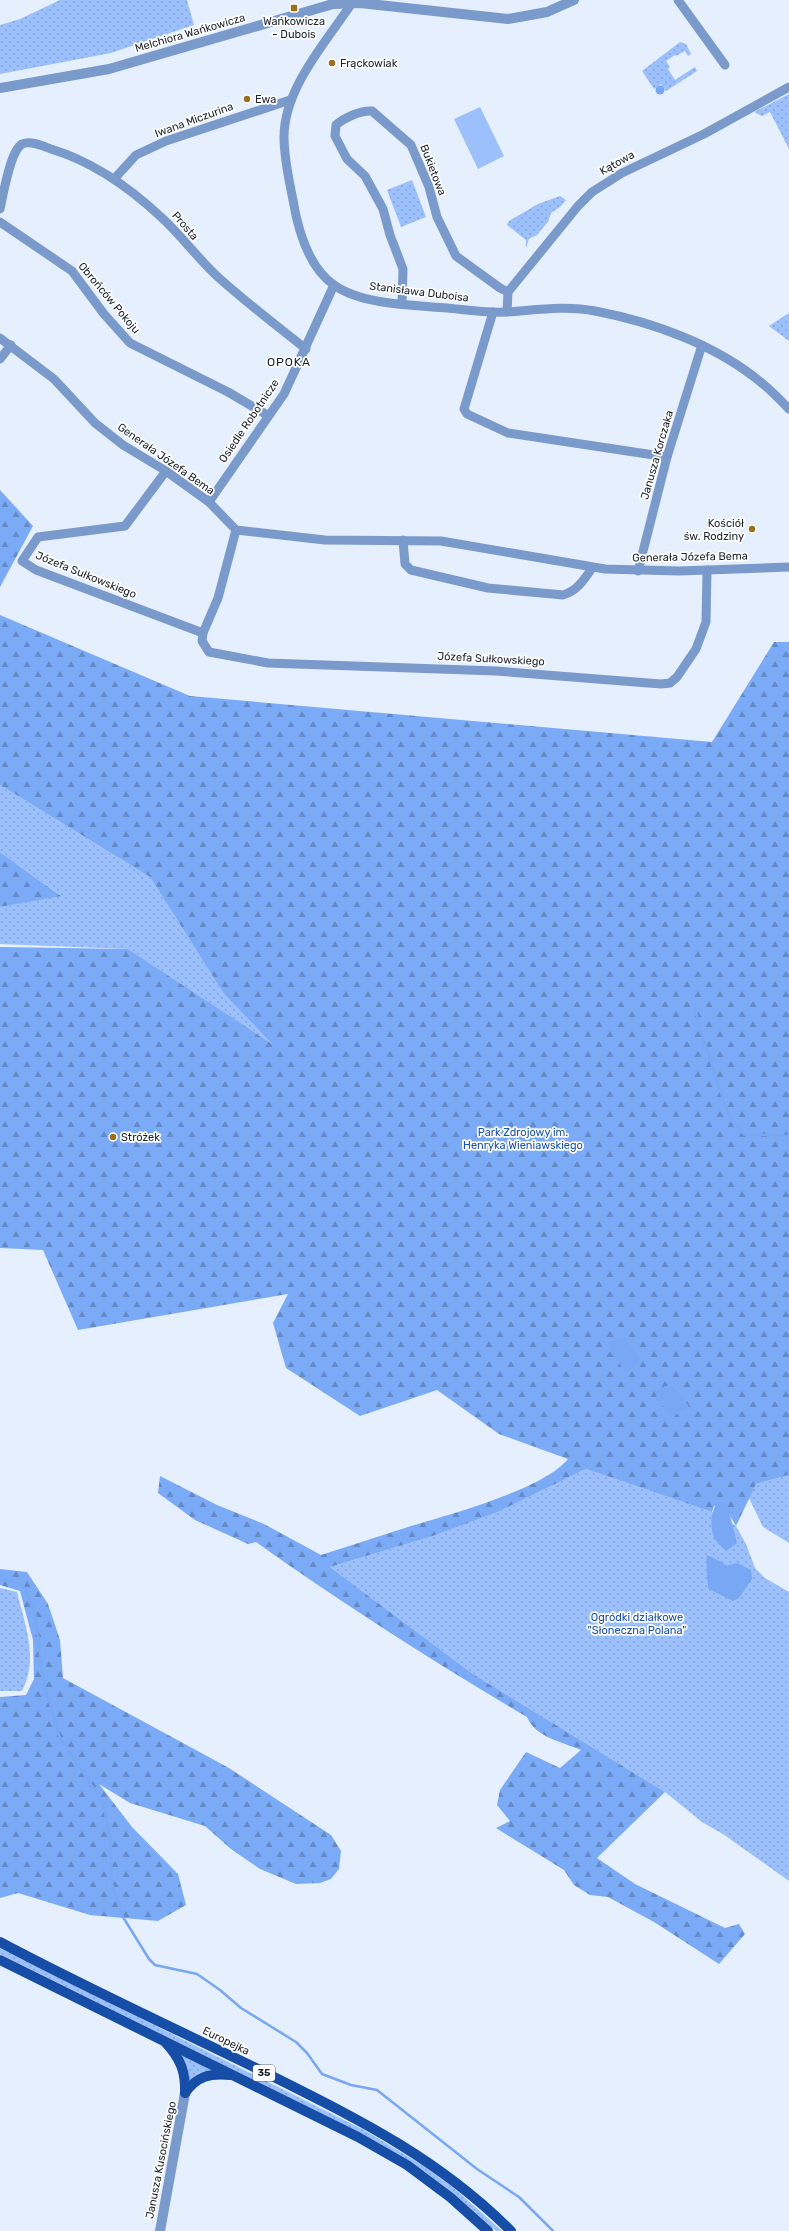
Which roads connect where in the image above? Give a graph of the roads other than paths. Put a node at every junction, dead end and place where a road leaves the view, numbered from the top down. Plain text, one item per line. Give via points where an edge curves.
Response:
1 (574, 0) edge
2 (678, 0) edge
3 (352, 3) junction
4 (725, 65) dead end
5 (789, 87) edge
6 (0, 88) edge
7 (290, 100) junction
8 (115, 178) junction
9 (0, 209) edge
10 (0, 222) edge
11 (334, 285) junction
12 (508, 292) junction
13 (402, 304) junction
14 (493, 312) junction
15 (507, 312) junction
16 (0, 338) edge
17 (11, 345) junction
18 (702, 346) junction
19 (306, 349) junction
20 (0, 358) edge
21 (789, 409) edge
22 (267, 416) junction
23 (667, 457) junction
24 (166, 471) junction
25 (209, 502) junction
26 (236, 530) junction
27 (402, 540) junction
28 (789, 567) edge
29 (592, 568) junction
30 (707, 570) junction
31 (638, 571) junction
32 (203, 633) junction
33 (0, 1942) edge
34 (0, 1960) edge
35 (162, 2039) junction
36 (236, 2075) junction
37 (186, 2093) junction
38 (160, 2231) edge
39 (488, 2231) edge
40 (511, 2231) edge

1 - 3 street, Melchiora Wańkowicza via 547,12 508,19
2 - 4 street
3 - 6 street, Melchiora Wańkowicza via 314,8 109,69
3 - 7 street, Stanisława Duboisa via 302,77
5 - 12 street, Kątowa via 704,134 622,173 592,192
7 - 8 street, Iwana Miczurina via 166,141 136,155
7 - 11 street, Stanisława Duboisa via 284,136 296,220 308,254
8 - 9 street, Prosta via 73,156 31,143 23,144 18,148 10,169
8 - 19 street, Prosta via 161,217 191,251 219,277
10 - 22 street, Obrońców Pokoju via 72,271 130,344 228,392
11 - 13 street, Stanisława Duboisa via 354,295
11 - 19 street, Osiedle Robotnicze
12 - 13 street, Bukietowa via 456,256 437,216 429,187 411,145 372,112 366,110 340,121 336,125 335,136 347,159 365,176 383,209 403,269
12 - 15 street
13 - 14 street, Stanisława Duboisa
14 - 15 street, Stanisława Duboisa
14 - 23 street via 464,409 467,414 508,433
15 - 18 street, Stanisława Duboisa via 571,308 594,310 653,325
16 - 17 street, Generała Józefa Bema
17 - 20 street
17 - 24 street, Generała Józefa Bema via 54,379 95,423 123,445
18 - 21 street, Stanisława Duboisa via 762,383
18 - 23 street, Janusza Korczaka
19 - 22 street, Osiedle Robotnicze via 284,394
22 - 25 street, Osiedle Robotnicze
23 - 31 street, Janusza Korczaka
24 - 25 street, Generała Józefa Bema
24 - 32 street, Józefa Sułkowskiego via 125,526 38,537 22,561 36,570
25 - 26 street, Generała Józefa Bema
26 - 27 street, Generała Józefa Bema via 325,540
26 - 32 street via 218,598
27 - 29 street, Generała Józefa Bema via 441,541
27 - 29 street via 405,564 410,570 488,588 563,594 571,592 582,583
28 - 30 street, Generała Józefa Bema
29 - 31 street, Generała Józefa Bema
30 - 31 street, Generała Józefa Bema
30 - 32 street, Józefa Sułkowskiego via 706,622 696,649 670,683 496,671 268,663 209,652 202,641
33 - 40 main road, Europejka / 35 via 334,2107 403,2145 462,2186
34 - 35 main road, 35
35 - 36 main road, 35
35 - 37 main road via 180,2060 185,2076
36 - 37 main road via 215,2074 201,2077
36 - 39 main road, 35 via 407,2165 450,2197
37 - 38 street, Janusza Kusocińskiego

